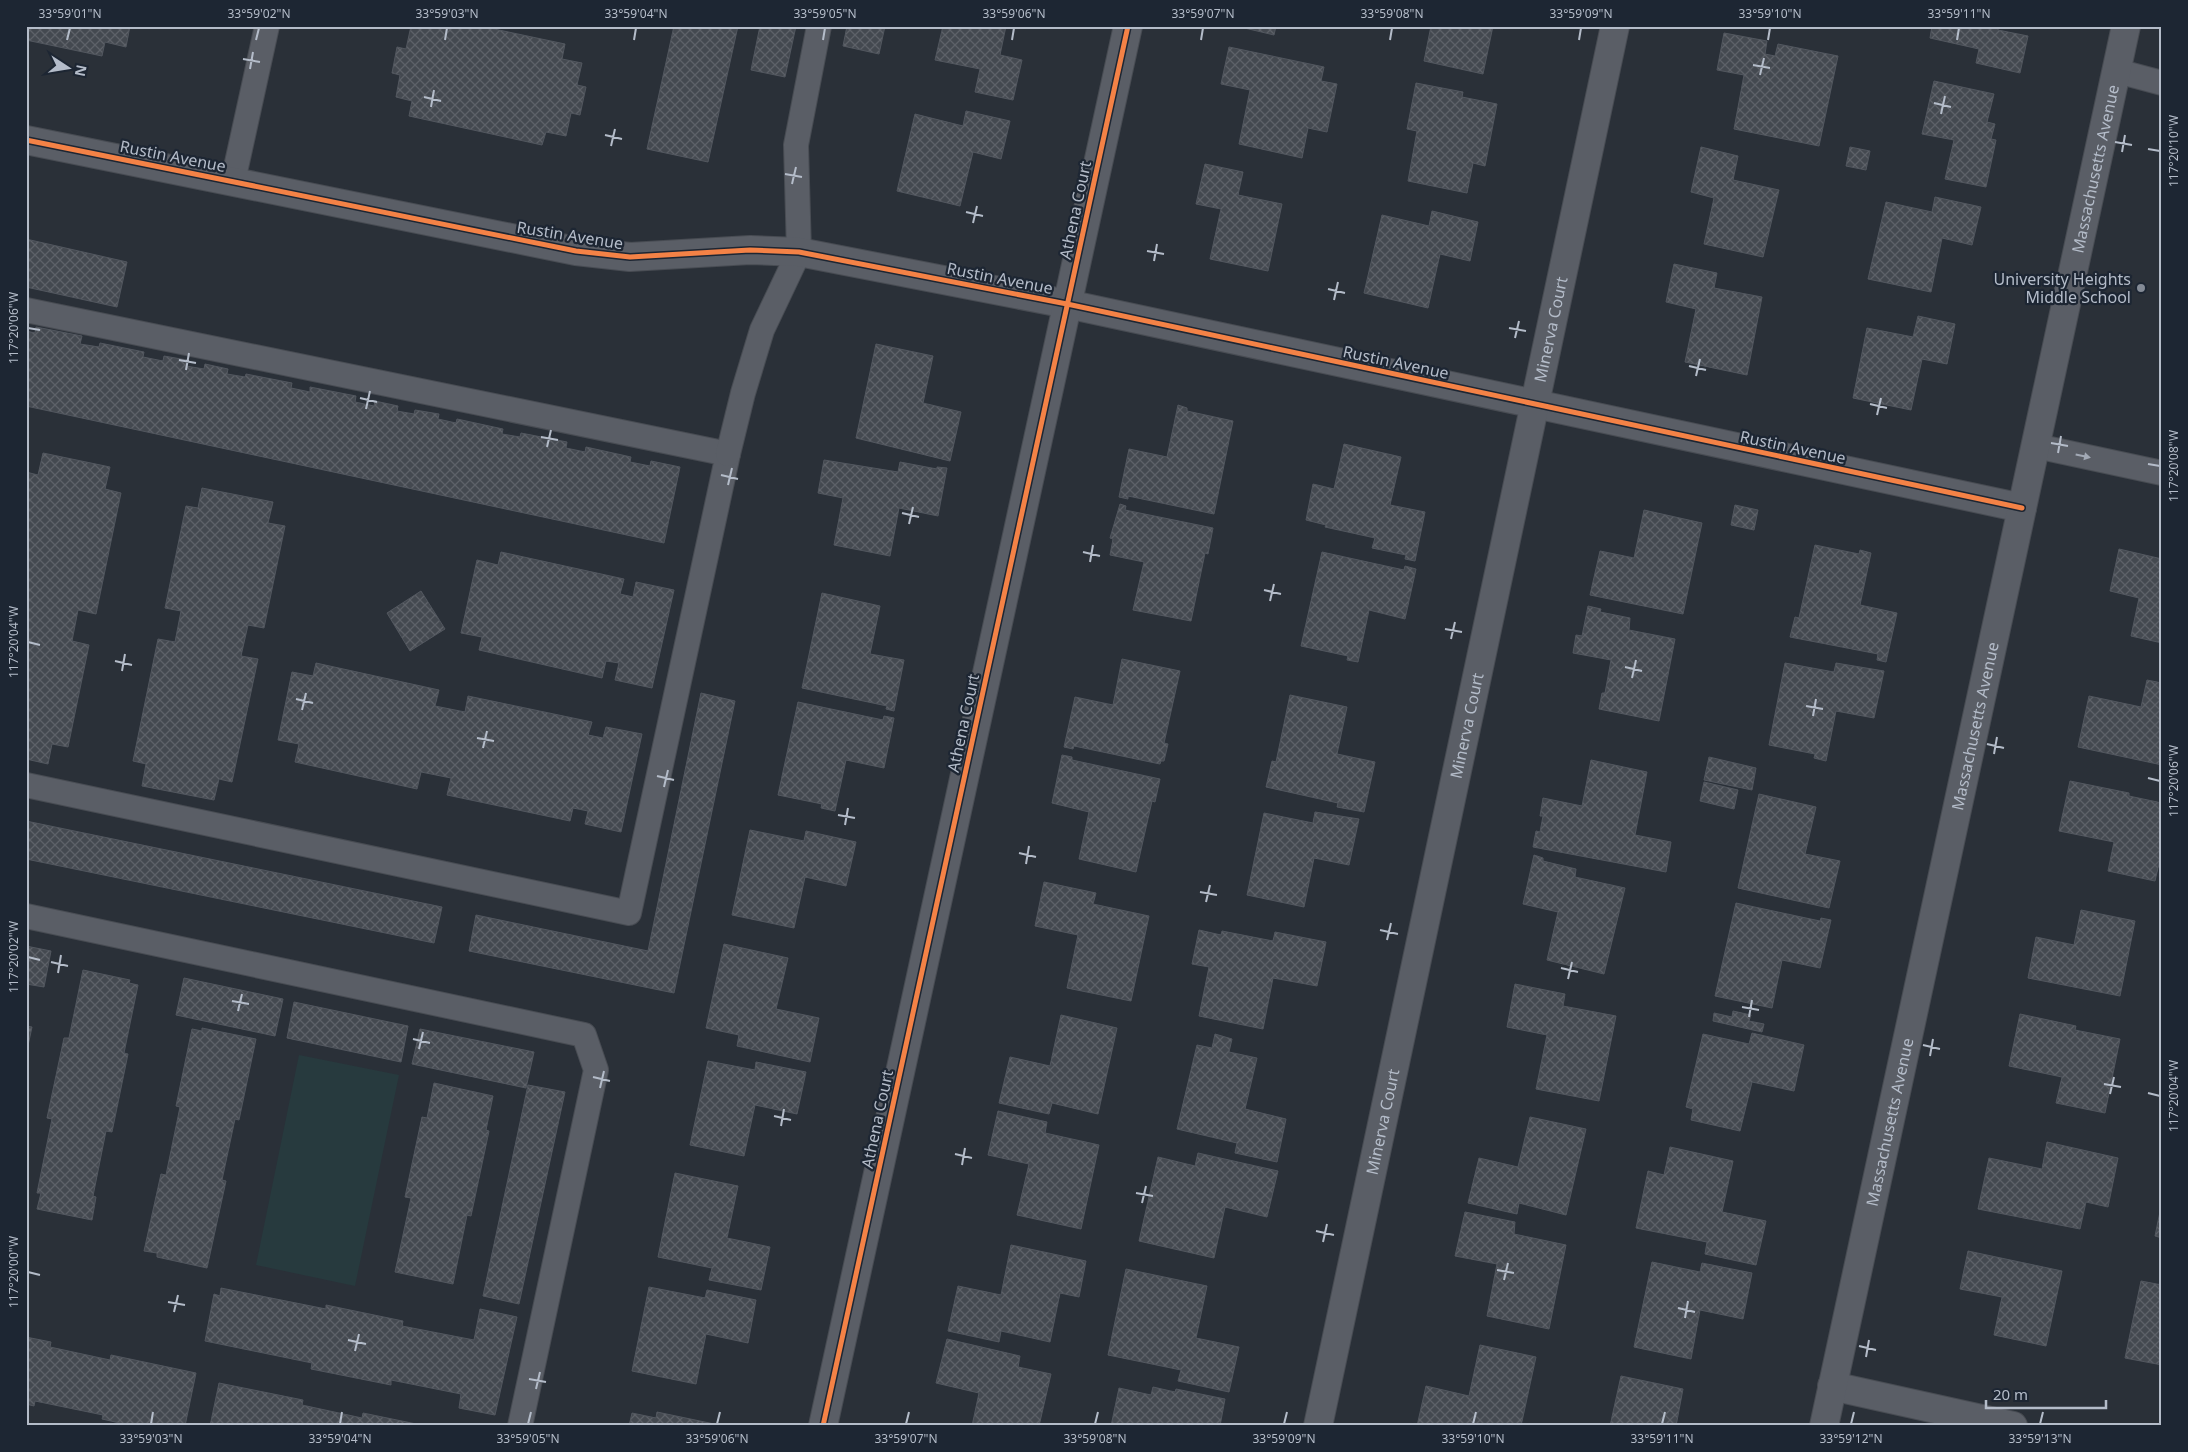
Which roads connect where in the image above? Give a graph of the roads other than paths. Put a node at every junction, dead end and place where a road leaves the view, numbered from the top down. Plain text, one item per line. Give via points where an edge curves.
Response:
1 (267, 26) edge
2 (820, 26) edge
3 (1128, 26) edge
4 (1616, 26) edge
5 (2126, 26) edge
6 (2117, 71) junction
7 (2162, 83) edge
8 (26, 140) edge
9 (234, 181) junction
10 (799, 252) junction
11 (1067, 304) junction
12 (26, 310) edge
13 (1534, 405) junction
14 (2036, 446) junction
15 (728, 454) junction
16 (2162, 472) edge
17 (2022, 508) junction
18 (26, 785) edge
19 (26, 916) edge
20 (1832, 1386) junction
21 (520, 1426) edge
22 (823, 1426) edge
23 (1318, 1426) edge
24 (1824, 1426) edge
25 (2012, 1426) edge

1 - 9 lane
2 - 10 lane via 796,145
3 - 11 street, Athena Court
4 - 13 street, Minerva Court
5 - 6 street, Massachusetts Avenue
6 - 7 lane
6 - 14 street, Massachusetts Avenue
8 - 9 street, Rustin Avenue
9 - 10 street, Rustin Avenue via 576,251 630,257 750,250
10 - 11 street, Rustin Avenue
10 - 15 lane via 762,330
11 - 13 street, Rustin Avenue
11 - 22 street, Athena Court
12 - 15 lane
13 - 17 street, Rustin Avenue
13 - 23 street, Minerva Court
14 -> 16 lane
14 - 17 street, Massachusetts Avenue
15 - 18 lane via 629,913
17 - 20 street, Massachusetts Avenue
19 - 21 lane via 584,1035 596,1070
20 - 24 street, Massachusetts Avenue
20 - 25 street

